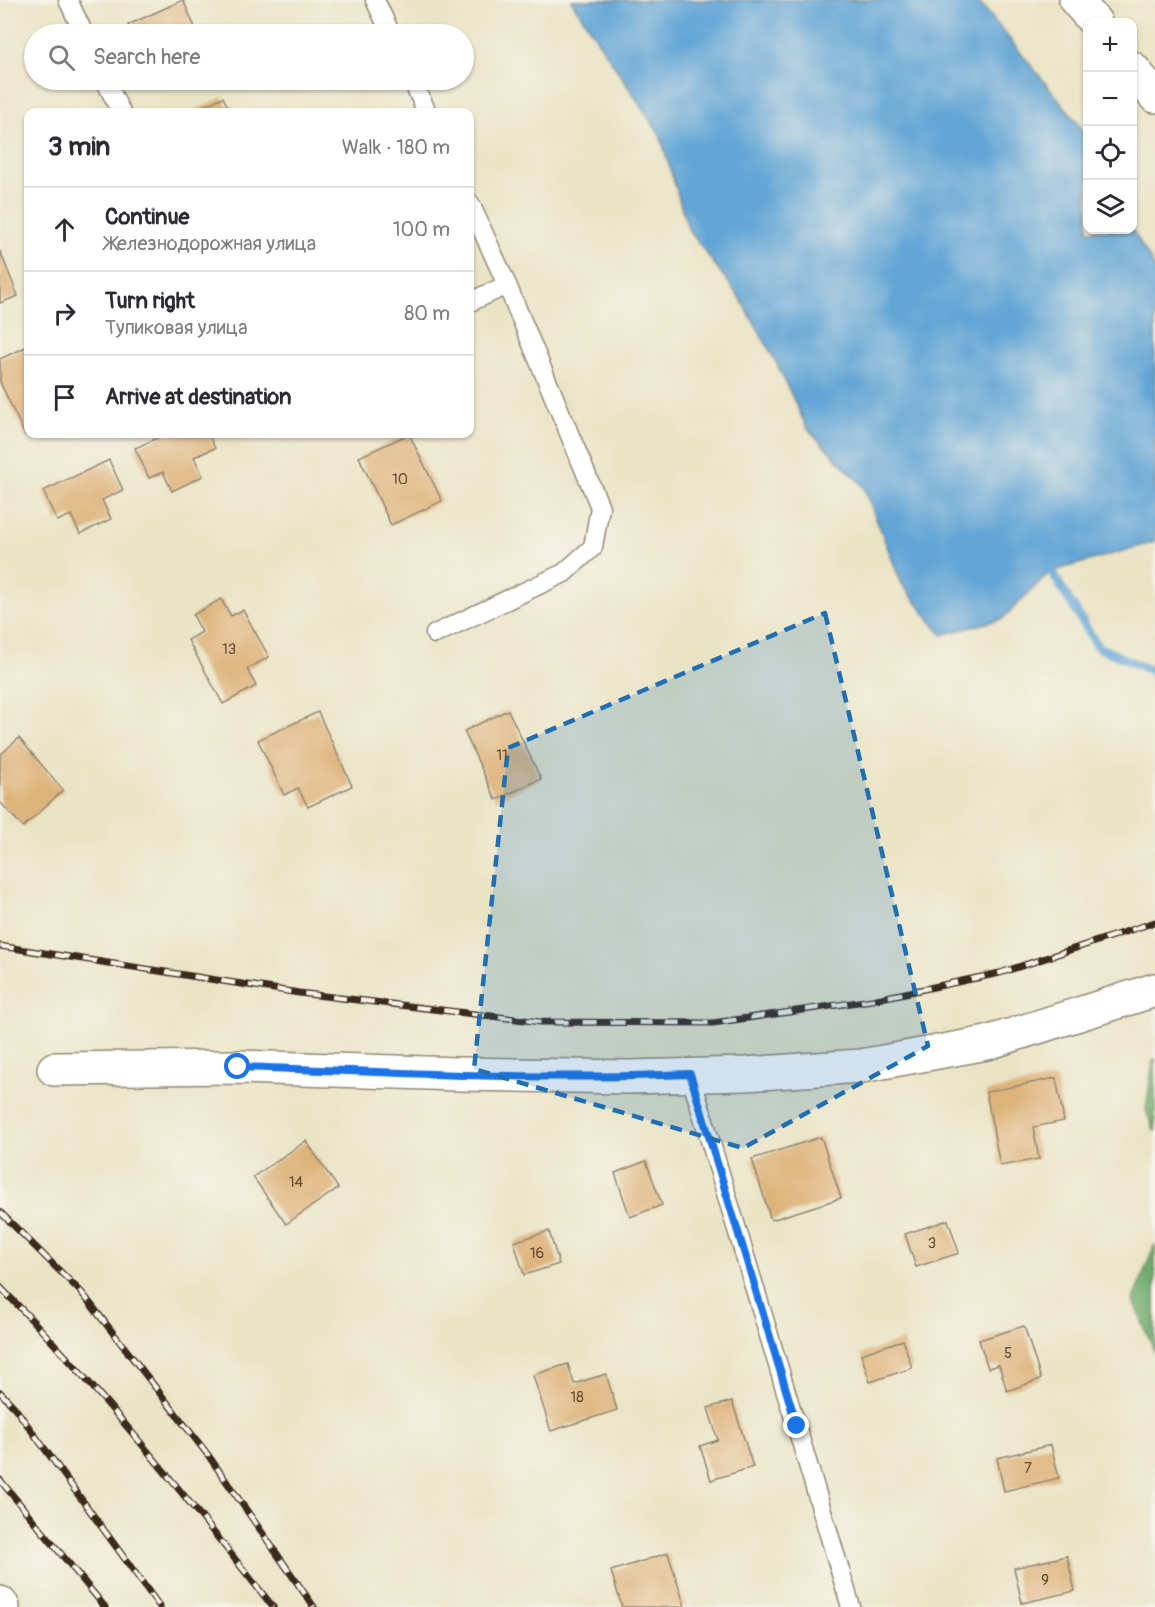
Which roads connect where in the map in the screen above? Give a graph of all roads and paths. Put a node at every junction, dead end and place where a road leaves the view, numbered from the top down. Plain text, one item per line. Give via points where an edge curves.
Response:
1 (68, 0) edge
2 (375, 0) edge
3 (1076, 0) edge
4 (1092, 18) edge
5 (79, 24) edge
6 (386, 24) edge
7 (1135, 72) edge
8 (110, 90) edge
9 (417, 90) edge
10 (1155, 96) edge
11 (119, 108) edge
12 (425, 108) edge
13 (474, 212) edge
14 (507, 285) junction
15 (474, 300) edge
16 (435, 634) dead end
17 (1155, 990) edge
18 (54, 1070) dead end
19 (690, 1074) junction
20 (0, 1603) edge
21 (3, 1607) edge
22 (851, 1607) edge

1 - 5 lane
2 - 6 lane
3 - 4 street
7 - 10 street
8 - 11 lane
9 - 12 lane
13 - 14 lane
14 - 15 lane
14 - 16 lane via 600,507 593,547 564,573
17 - 19 street via 987,1043 861,1066
18 - 19 street via 238,1067 629,1077
19 - 22 lane
20 - 21 street

